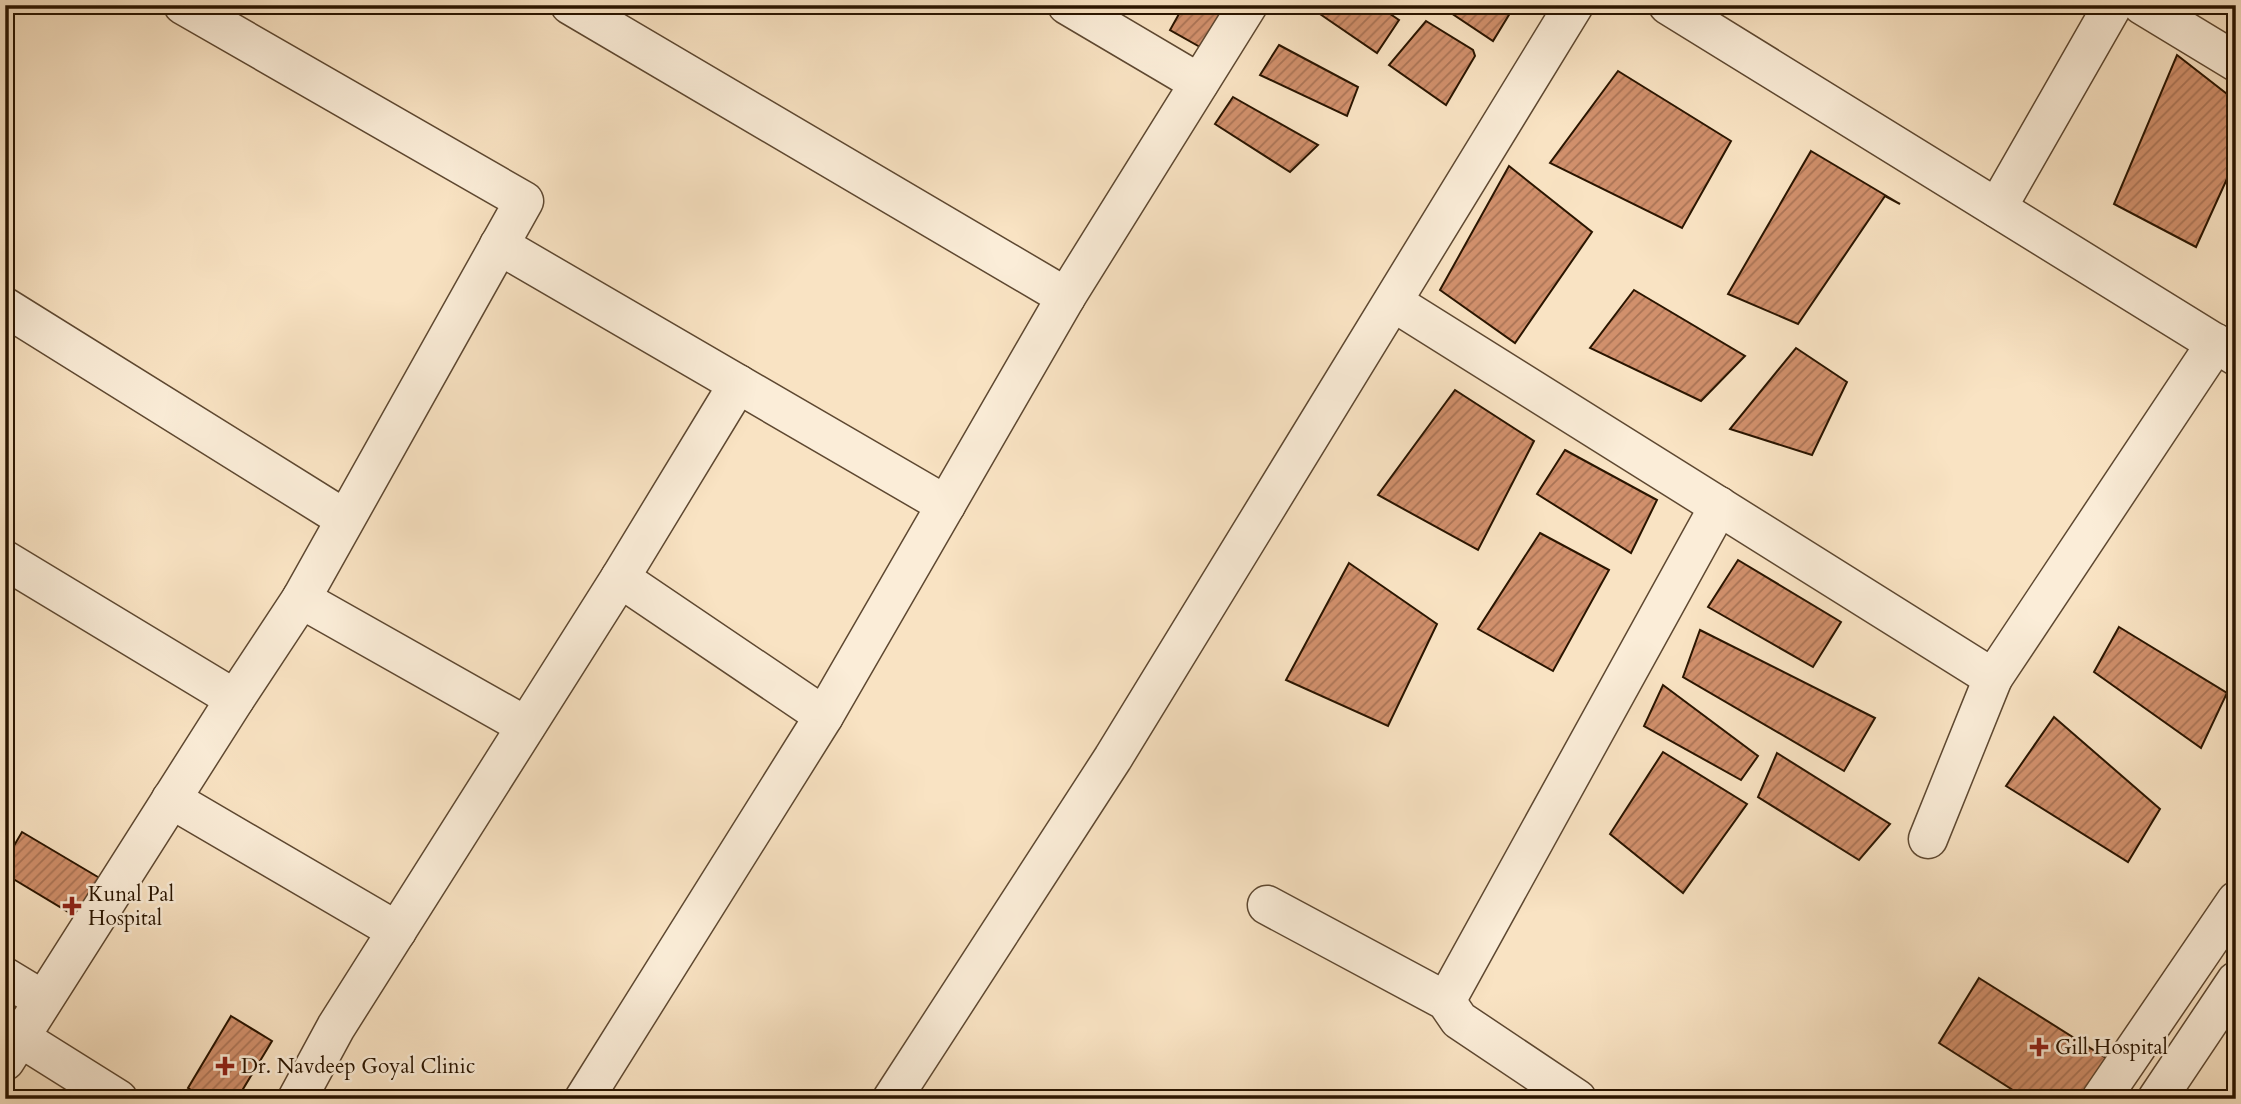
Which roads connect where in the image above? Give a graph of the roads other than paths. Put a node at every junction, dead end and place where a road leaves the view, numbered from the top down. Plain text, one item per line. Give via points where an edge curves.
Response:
1 (183, 5) edge
2 (1067, 5) edge
3 (1248, 5) edge
4 (1574, 5) edge
5 (1668, 5) edge
6 (2113, 5) edge
7 (2142, 5) edge
8 (594, 11) edge
9 (2236, 62) edge
10 (1199, 83) junction
11 (1997, 208) junction
12 (499, 245) junction
13 (1066, 297) junction
14 (1393, 302) junction
15 (5, 307) edge
16 (2226, 349) edge
17 (738, 384) junction
18 (946, 505) junction
19 (1719, 506) junction
20 (345, 519) junction
21 (5, 560) edge
22 (620, 578) junction
23 (301, 599) junction
24 (1993, 678) junction
25 (235, 699) junction
26 (824, 716) junction
27 (526, 726) junction
28 (171, 799) junction
29 (1928, 839) dead end
30 (2236, 901) edge
31 (1267, 905) dead end
32 (397, 931) junction
33 (5, 976) edge
34 (2236, 981) edge
35 (43, 1000) junction
36 (1446, 1001) junction
37 (12, 1049) edge
38 (118, 1099) edge
39 (296, 1099) edge
40 (584, 1099) edge
41 (892, 1099) edge
42 (1577, 1099) edge
43 (2101, 1099) edge
44 (2157, 1099) edge

1 - 12 street via 524,201
2 - 10 street
3 - 10 street
4 - 14 street
5 - 11 street
6 - 11 street
7 - 9 street
8 - 13 street
10 - 13 street
11 - 16 street
12 - 17 street
12 - 20 street
13 - 18 street
14 - 19 street
14 - 41 street via 1113,758
15 - 20 street
16 - 24 street
17 - 18 street
17 - 22 street
18 - 26 street
19 - 24 street
19 - 36 street
20 - 23 street
21 - 25 street
22 - 26 street
22 - 27 street
23 - 25 street
23 - 27 street
24 - 29 street
25 - 28 street
26 - 40 street
27 - 32 street
28 - 32 street
28 - 35 street
30 - 43 street
31 - 36 street
32 - 39 street
33 - 35 street
34 - 44 street
35 - 37 street
36 - 42 street via 1458,1020
37 - 38 street

